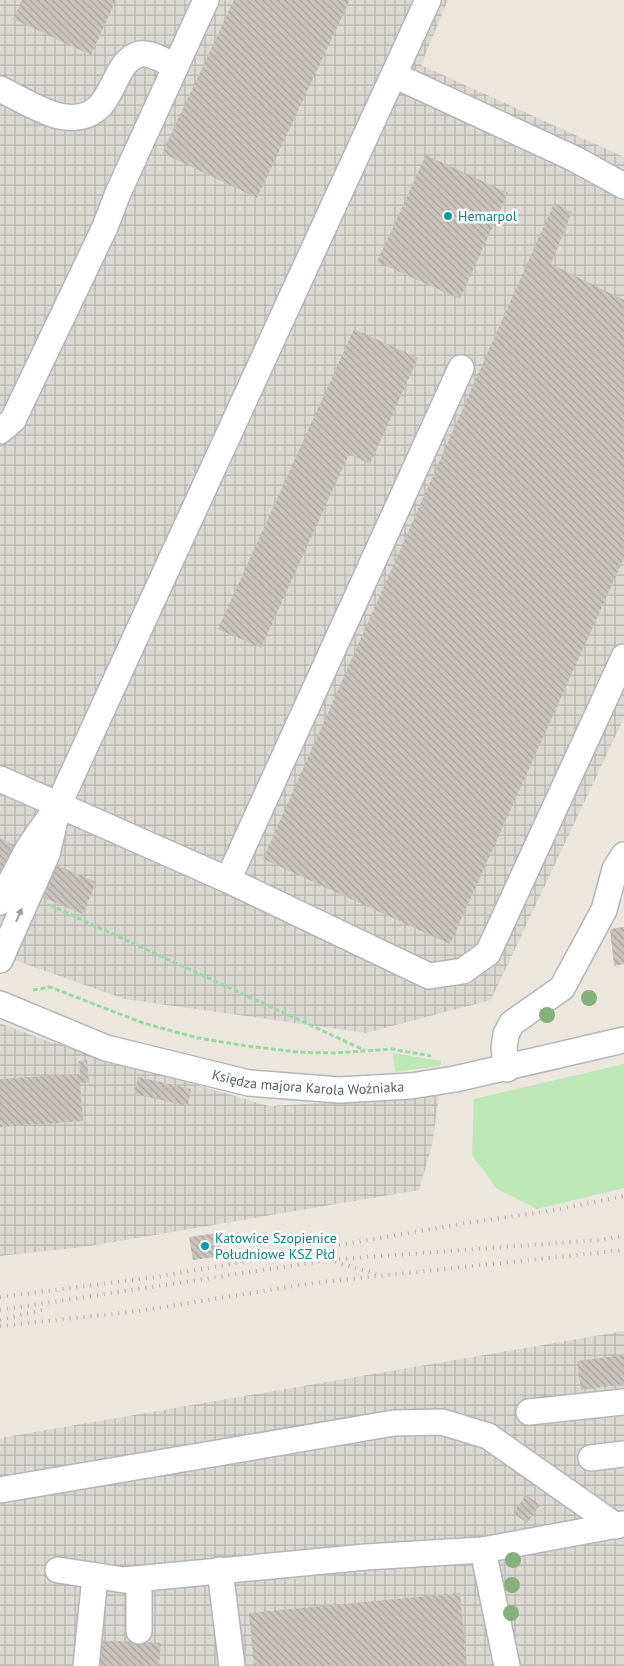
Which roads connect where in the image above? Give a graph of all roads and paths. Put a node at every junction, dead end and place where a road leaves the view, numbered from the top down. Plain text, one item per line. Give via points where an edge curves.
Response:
1 (206, 0) edge
2 (428, 0) edge
3 (176, 66) junction
4 (394, 75) junction
5 (0, 89) edge
6 (624, 186) edge
7 (461, 368) dead end
8 (0, 431) edge
9 (624, 657) edge
10 (0, 779) edge
11 (58, 806) junction
12 (624, 855) edge
13 (228, 880) junction
14 (28, 895) junction
15 (0, 902) edge
16 (0, 960) edge
17 (24, 991) dead end
18 (0, 1004) edge
19 (624, 1040) edge
20 (364, 1051) junction
21 (441, 1058) dead end
22 (507, 1069) junction
23 (624, 1402) edge
24 (529, 1412) dead end
25 (624, 1454) edge
26 (591, 1458) dead end
27 (0, 1490) edge
28 (620, 1525) edge
29 (482, 1550) junction
30 (58, 1570) dead end
31 (220, 1570) junction
32 (96, 1577) junction
33 (139, 1579) junction
34 (139, 1631) dead end
35 (86, 1666) edge
36 (232, 1666) edge
37 (507, 1666) edge

1 - 3 street
2 - 4 street
3 - 5 street via 154,56 140,54 126,62 107,99 90,114 75,117 58,116
3 - 8 street via 105,227 13,420
4 - 6 street via 575,159
4 - 11 street
7 - 13 street
9 - 13 street via 488,953 463,971 429,976
10 - 11 street
11 - 13 street
11 - 14 street via 47,854
11 - 15 street via 29,847
12 - 22 street via 615,869 604,910 562,988 512,1023 504,1048
16 -> 14 street
14 - 20 path
17 - 20 path via 50,987 134,1020 198,1038 297,1052
18 - 22 street, Księdza majora Karola Woźniaka via 106,1048 249,1084 339,1090 411,1086
19 - 22 street, Księdza majora Karola Woźniaka
20 - 21 path via 392,1048
23 - 24 street
25 - 26 street
27 - 28 street via 394,1423 442,1422 488,1436
28 - 29 street
29 - 31 street
29 - 37 street
30 - 32 street
31 - 33 street
31 - 36 street
32 - 33 street
32 - 35 street
33 - 34 street

